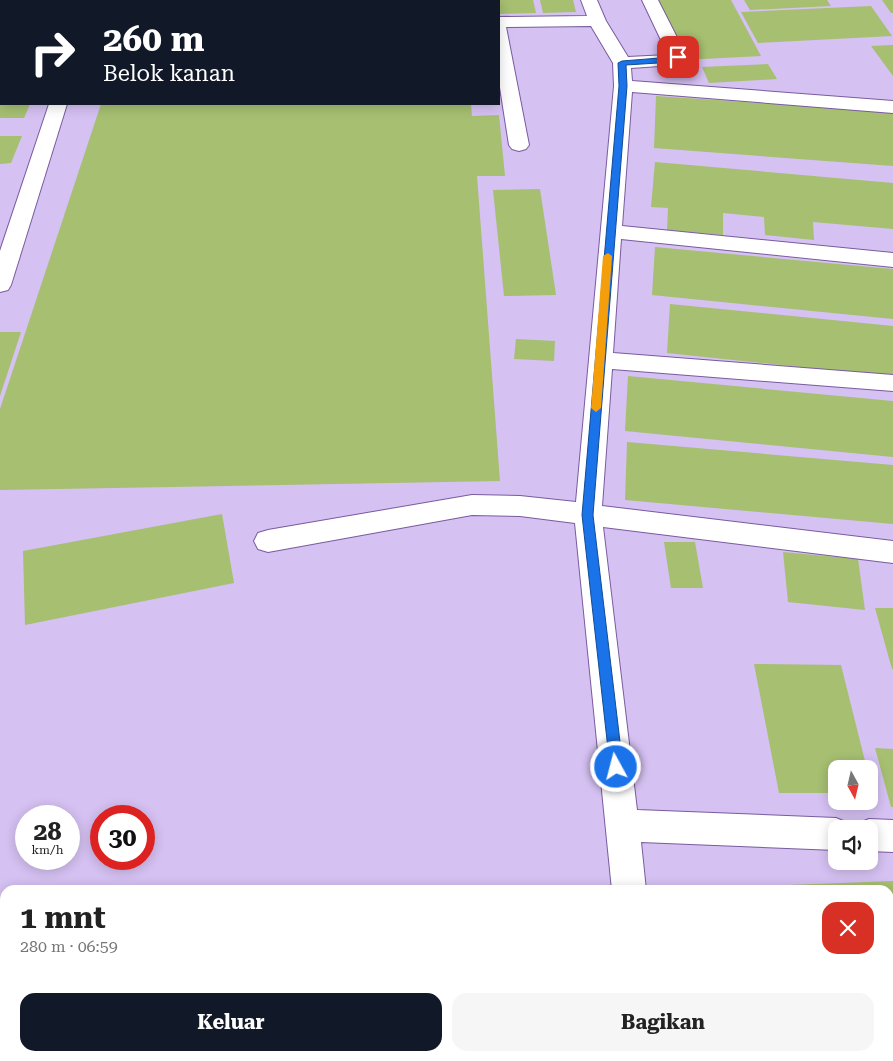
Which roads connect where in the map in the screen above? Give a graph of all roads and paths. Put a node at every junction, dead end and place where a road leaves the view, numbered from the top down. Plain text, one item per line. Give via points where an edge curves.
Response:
1 (650, 0) edge
2 (593, 10) edge
3 (500, 22) edge
4 (500, 35) edge
5 (622, 74) junction
6 (58, 105) edge
7 (893, 107) edge
8 (519, 145) dead end
9 (610, 231) junction
10 (893, 260) edge
11 (0, 285) edge
12 (600, 360) junction
13 (893, 383) edge
14 (588, 515) junction
15 (268, 541) dead end
16 (893, 552) edge
17 (623, 825) junction
18 (828, 834) edge
19 (878, 835) edge
20 (893, 836) edge
21 (629, 885) edge

1 - 5 street via 678,57
2 - 3 street
2 - 5 street
4 - 8 street
5 - 7 street
5 - 9 street
6 - 11 street
9 - 10 street
9 - 12 street
12 - 13 street
12 - 14 street
14 - 15 street via 520,506 472,505
14 - 16 street
14 - 17 street
17 - 18 street
17 - 21 street
19 - 20 street

